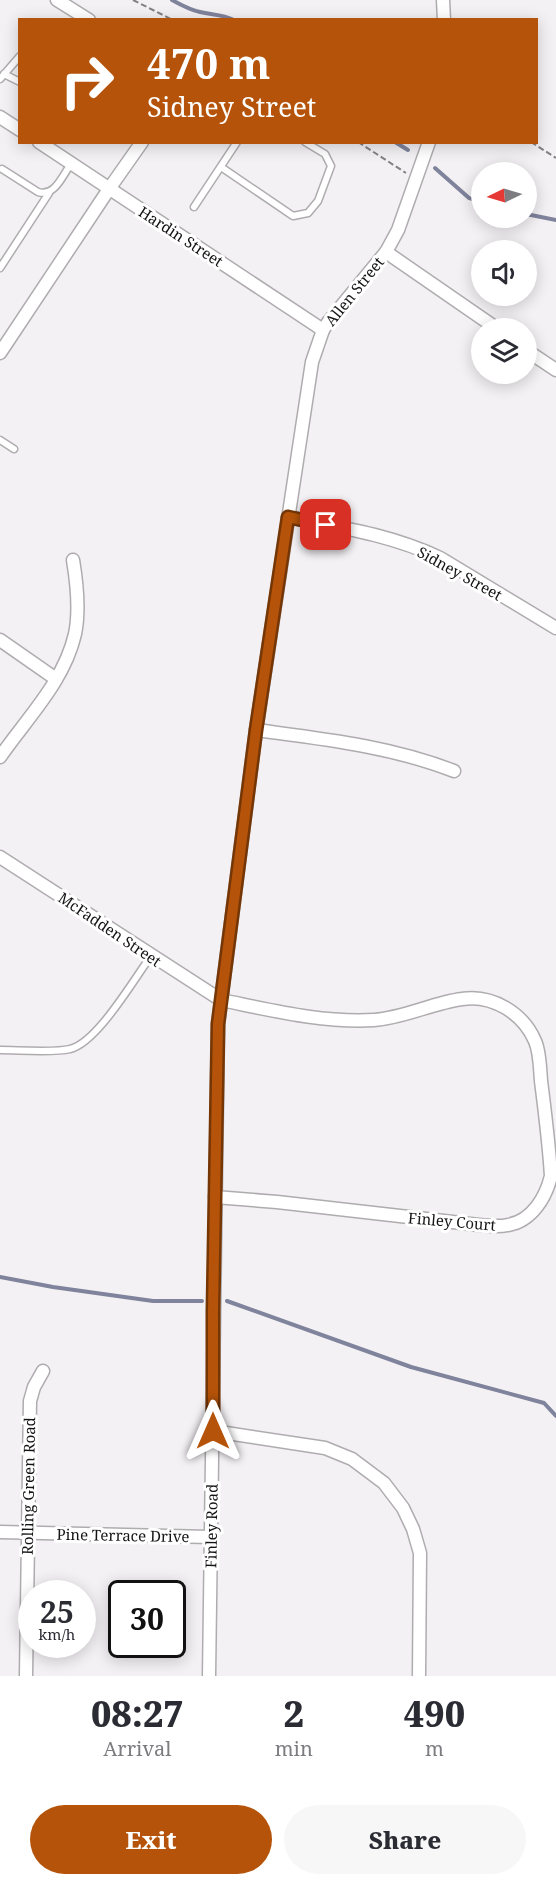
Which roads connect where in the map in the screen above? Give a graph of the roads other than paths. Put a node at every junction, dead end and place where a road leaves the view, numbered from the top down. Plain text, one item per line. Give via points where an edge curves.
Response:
1 (57, 0) edge
2 (443, 0) edge
3 (86, 18) edge
4 (444, 18) edge
5 (18, 58) edge
6 (2, 76) edge
7 (18, 81) edge
8 (0, 117) edge
9 (18, 129) edge
10 (42, 144) edge
11 (141, 144) edge
12 (236, 144) edge
13 (308, 144) edge
14 (428, 144) edge
15 (71, 164) junction
16 (221, 167) junction
17 (2, 169) dead end
18 (109, 189) junction
19 (50, 193) junction
20 (194, 207) dead end
21 (386, 252) junction
22 (0, 268) edge
23 (482, 318) edge
24 (323, 330) junction
25 (0, 353) edge
26 (537, 357) edge
27 (556, 370) edge
28 (0, 440) edge
29 (14, 449) dead end
30 (288, 517) junction
31 (73, 560) dead end
32 (556, 628) edge
33 (0, 640) edge
34 (56, 680) junction
35 (256, 730) junction
36 (0, 757) edge
37 (454, 771) dead end
38 (0, 856) edge
39 (151, 956) junction
40 (221, 1000) junction
41 (0, 1050) edge
42 (215, 1197) junction
43 (43, 1371) dead end
44 (213, 1431) junction
45 (0, 1532) edge
46 (28, 1533) junction
47 (210, 1537) junction
48 (27, 1676) edge
49 (209, 1676) edge
50 (419, 1676) edge

1 - 3 street
2 - 4 street
5 - 6 lane
6 - 7 lane
8 - 9 street
10 - 15 street, Hardin Street
11 - 18 street
12 - 16 lane
13 - 16 lane via 325,154 331,166 318,201 308,213 292,216
14 - 21 street, Allen Street via 398,230
15 - 18 street, Hardin Street
15 - 19 lane
16 - 20 lane
17 - 19 lane via 38,192
18 - 24 street, Hardin Street
18 - 25 street
19 - 22 lane
21 - 23 street
21 - 24 street, Allen Street
24 - 30 street, Allen Street via 312,362
26 - 27 street
28 - 29 lane
30 - 32 street, Sidney Street via 365,532 421,549
30 - 35 street, Finley Road
31 - 34 street via 78,593 75,634
33 - 34 street
34 - 36 street
35 - 37 street via 402,753
35 - 40 street, Finley Road
38 - 39 street, McFadden Street
39 - 40 street, McFadden Street
39 - 41 lane via 109,1015 81,1045 69,1050
40 - 42 street, Finley Road
40 - 42 street, Finley Court via 345,1020 390,1018 462,998 487,999 500,1005 518,1015 536,1042 551,1176 537,1206 508,1226
42 - 44 street, Finley Road
43 - 46 street, Rolling Green Road via 30,1401
44 - 47 street, Finley Road
44 - 50 street via 325,1448 352,1460 384,1483 403,1508 420,1552
45 - 46 street, Pine Terrace Drive
46 - 47 street, Pine Terrace Drive
46 - 48 street, Rolling Green Road
47 - 49 street, Finley Road

